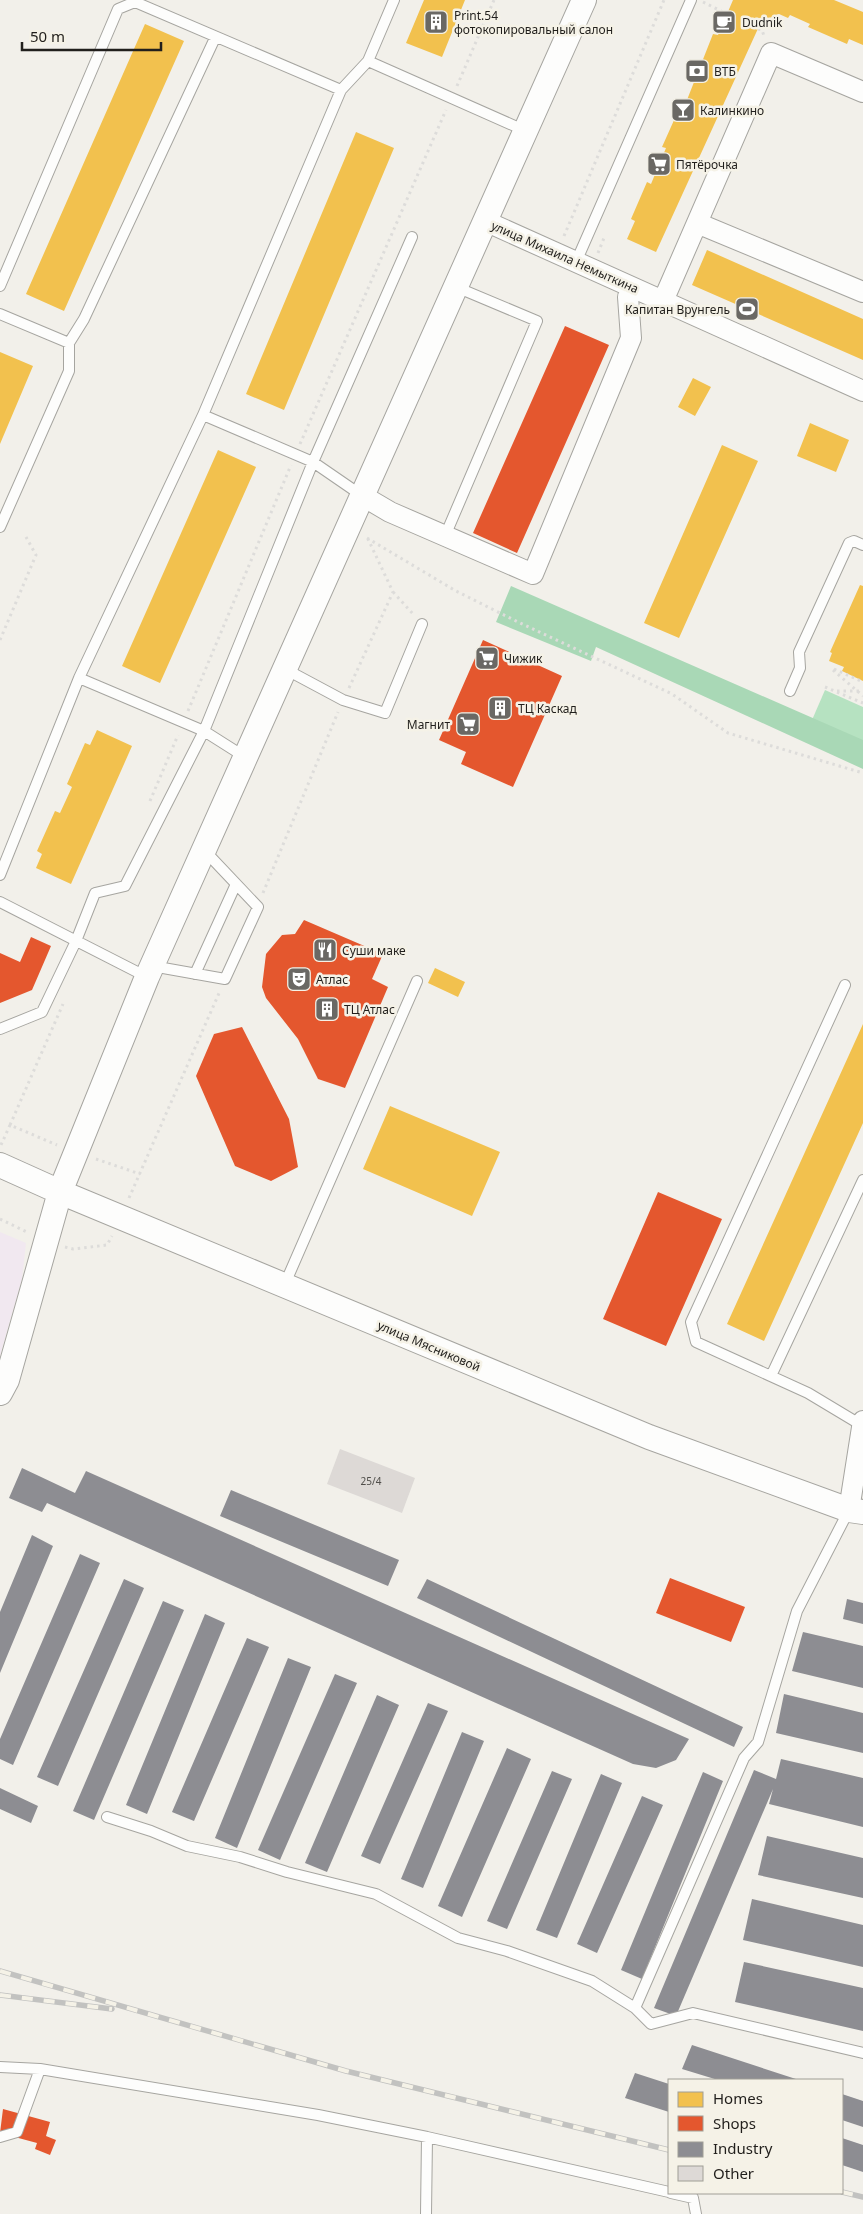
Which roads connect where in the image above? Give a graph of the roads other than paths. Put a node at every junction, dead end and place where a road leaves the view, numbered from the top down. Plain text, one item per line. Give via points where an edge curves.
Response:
1 (394, 0) edge
2 (584, 0) edge
3 (691, 0) edge
4 (215, 38) junction
5 (368, 61) junction
6 (341, 90) junction
7 (863, 92) edge
8 (526, 131) junction
9 (485, 221) junction
10 (697, 223) junction
11 (412, 237) dead end
12 (576, 262) junction
13 (0, 286) edge
14 (456, 287) junction
15 (863, 292) edge
16 (628, 297) dead end
17 (663, 301) junction
18 (0, 314) edge
19 (69, 343) junction
20 (863, 391) edge
21 (203, 416) junction
22 (314, 462) junction
23 (361, 495) junction
24 (0, 527) edge
25 (446, 536) junction
26 (863, 545) edge
27 (422, 624) road end
28 (284, 669) junction
29 (79, 678) junction
30 (790, 691) dead end
31 (204, 731) junction
32 (245, 757) junction
33 (204, 850) junction
34 (0, 875) edge
35 (236, 884) junction
36 (0, 902) edge
37 (76, 941) junction
38 (150, 972) junction
39 (195, 974) junction
40 (417, 981) dead end
41 (845, 985) dead end
42 (0, 1028) edge
43 (0, 1165) edge
44 (863, 1180) edge
45 (60, 1192) junction
46 (284, 1286) junction
47 (771, 1376) junction
48 (0, 1394) edge
49 (862, 1424) edge
50 (856, 1511) edge
51 (107, 1817) dead end
52 (635, 2008) junction
53 (863, 2053) edge
54 (0, 2067) edge
55 (40, 2069) junction
56 (0, 2136) edge
57 (427, 2137) junction
58 (668, 2193) edge
59 (675, 2194) edge
60 (426, 2214) edge
61 (696, 2214) edge

1 - 5 lane
2 - 8 street
3 - 12 lane
4 - 6 lane
4 - 13 lane via 135,2 118,9
4 - 19 lane via 84,319
5 - 6 lane
5 - 8 lane
6 - 21 lane
7 - 10 street via 771,53
8 - 9 street
9 - 12 street, улица Михаила Немыткина
9 - 14 street
10 - 15 street
10 - 17 street
11 - 22 lane
12 - 17 street, улица Михаила Немыткина
14 - 23 street
14 - 25 lane via 537,321
16 - 25 street via 631,338 533,574
17 - 20 street, улица Михаила Немыткина
18 - 19 lane
19 - 24 lane via 69,371
21 - 22 lane
21 - 29 lane
22 - 23 lane
22 - 31 lane
23 - 25 street
23 - 28 street
26 - 30 lane via 854,541 849,543 799,654 800,668
27 - 28 lane via 385,714 343,700
28 - 32 street
29 - 31 lane
29 - 34 lane
31 - 32 lane
31 - 37 lane via 126,886 96,893
32 - 33 street
33 - 35 lane
33 - 38 street
35 - 39 lane
35 - 39 lane via 258,907 225,979
36 - 37 lane
37 - 38 lane
37 - 42 lane via 42,1012
38 - 39 lane
38 - 45 street
40 - 46 lane
41 - 47 lane via 691,1322 696,1342
43 - 45 street, улица Мясниковой
44 - 47 lane
45 - 46 street, улица Мясниковой
45 - 48 street via 48,1243
46 - 50 street, улица Мясниковой via 649,1437
47 - 49 lane
49 - 50 street
50 - 52 lane via 797,1611 758,1742 744,1758
51 - 52 lane via 187,1846 376,1894 458,1938 507,1951 592,1981
52 - 53 lane via 651,2024 693,2013
54 - 55 lane
55 - 56 lane via 17,2132
55 - 57 lane via 318,2115
57 - 58 lane
57 - 60 lane
59 - 61 lane via 693,2198

